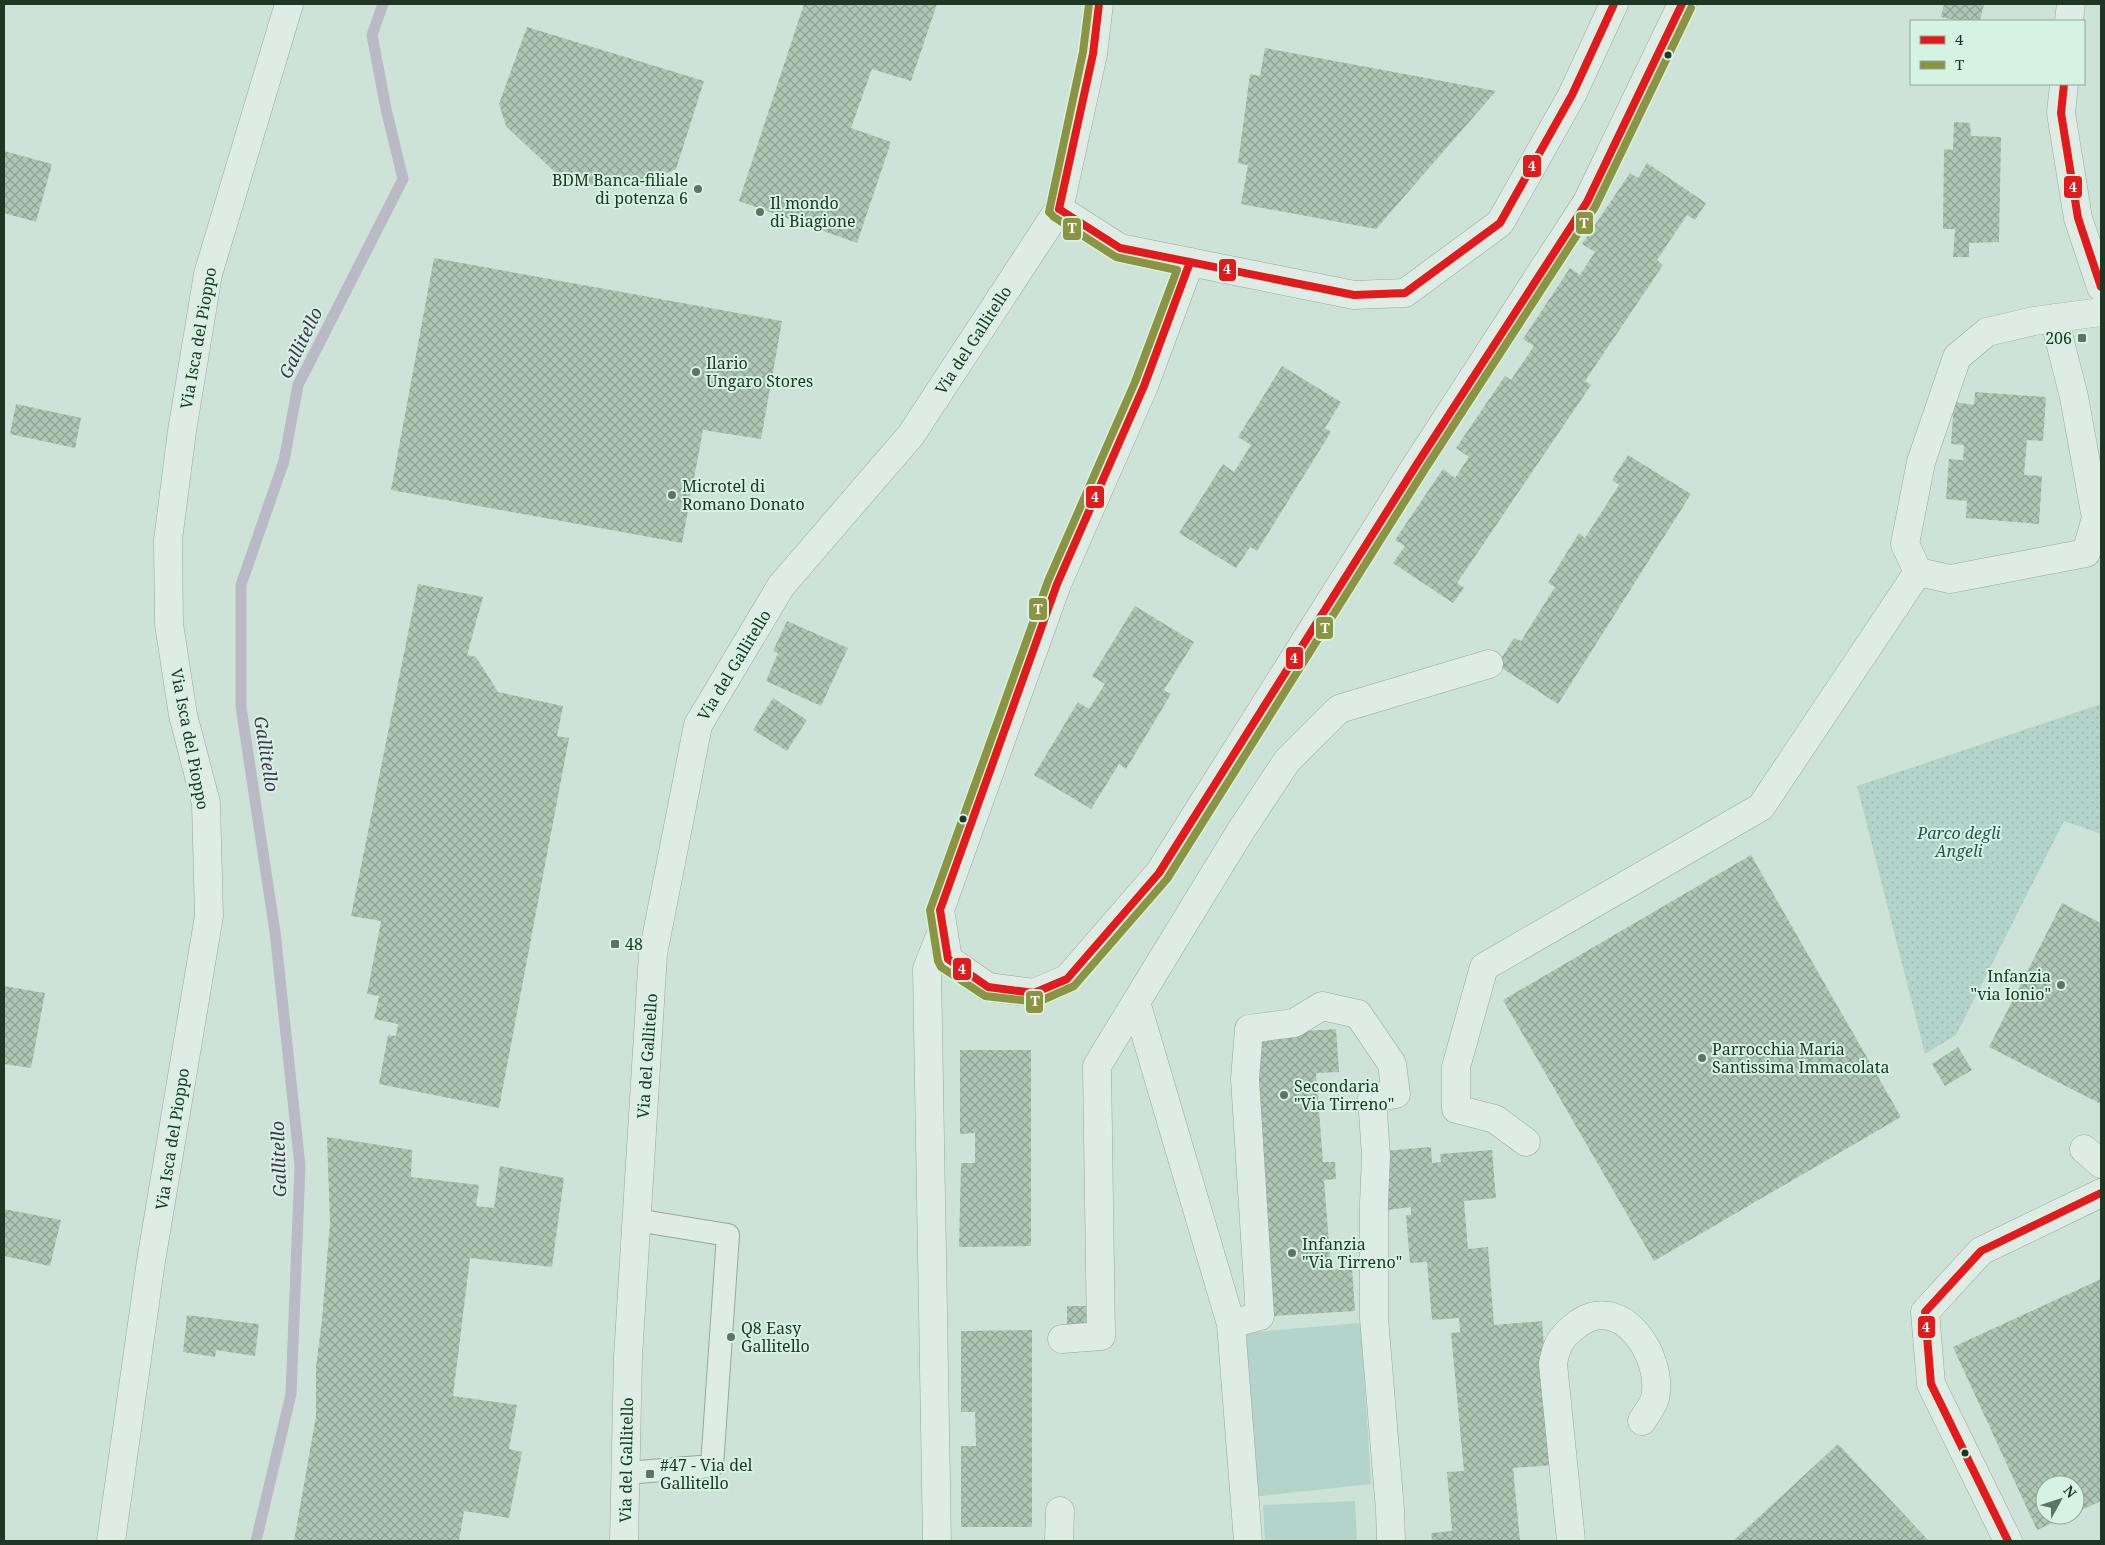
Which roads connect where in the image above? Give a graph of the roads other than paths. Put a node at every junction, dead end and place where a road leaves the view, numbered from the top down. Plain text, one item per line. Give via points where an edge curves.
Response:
1 (289, 4) edge
2 (1099, 4) edge
3 (1614, 4) edge
4 (1682, 4) edge
5 (2071, 4) edge
6 (2069, 20) edge
7 (2064, 85) edge
8 (1059, 209) junction
9 (1190, 262) junction
10 (2101, 287) edge
11 (2101, 312) edge
12 (2054, 318) junction
13 (1918, 572) junction
14 (1489, 664) dead end
15 (943, 929) junction
16 (1136, 1002) junction
17 (1526, 1142) dead end
18 (2101, 1193) edge
19 (636, 1220) junction
20 (1231, 1324) junction
21 (1062, 1339) dead end
22 (1642, 1421) dead end
23 (626, 1473) junction
24 (1060, 1511) dead end
25 (111, 1541) edge
26 (624, 1541) edge
27 (937, 1541) edge
28 (1059, 1541) edge
29 (1248, 1541) edge
30 (1391, 1541) edge
31 (1571, 1541) edge
32 (2008, 1541) edge

1 - 25 street, Via Isca del Pioppo via 208,274 168,540 169,624 183,715 206,803 209,916 151,1261
2 - 8 street, Via del Gallitello via 1093,54
3 - 9 street via 1572,95 1500,223 1405,293 1354,295
4 - 15 street via 1587,202 1159,873 1067,979 1034,993 988,987 948,959
5 - 6 street
7 - 10 street via 2061,113 2078,218
8 - 9 street via 1120,248
8 - 19 street, Via del Gallitello via 911,435 781,586 698,725 653,954
9 - 15 street via 1144,386 1057,584 940,910
11 - 12 street
12 - 13 street via 1987,332 1957,357 1921,462 1905,544
12 - 13 street via 2074,397 2096,518 2086,552 1950,579
13 - 17 street via 1760,808 1484,967 1456,1067 1456,1109 1496,1119
14 - 16 street via 1339,708 1287,762 1240,832
15 - 27 street via 927,970
16 - 20 street
16 - 21 street via 1097,1066 1102,1336
18 - 32 street via 1981,1251 1924,1312 1931,1384
19 - 23 street, Via del Gallitello via 628,1357
19 - 23 lane via 728,1235 712,1466
20 - 29 street
20 - 30 street via 1260,1316 1245,1079 1248,1029 1294,1023 1322,1006 1358,1014 1392,1064 1396,1094 1372,1098 1376,1156 1374,1318
22 - 31 street via 1655,1399 1656,1370 1644,1343 1624,1321 1604,1315 1585,1319 1558,1344 1553,1364
23 - 26 street, Via del Gallitello
24 - 28 street

